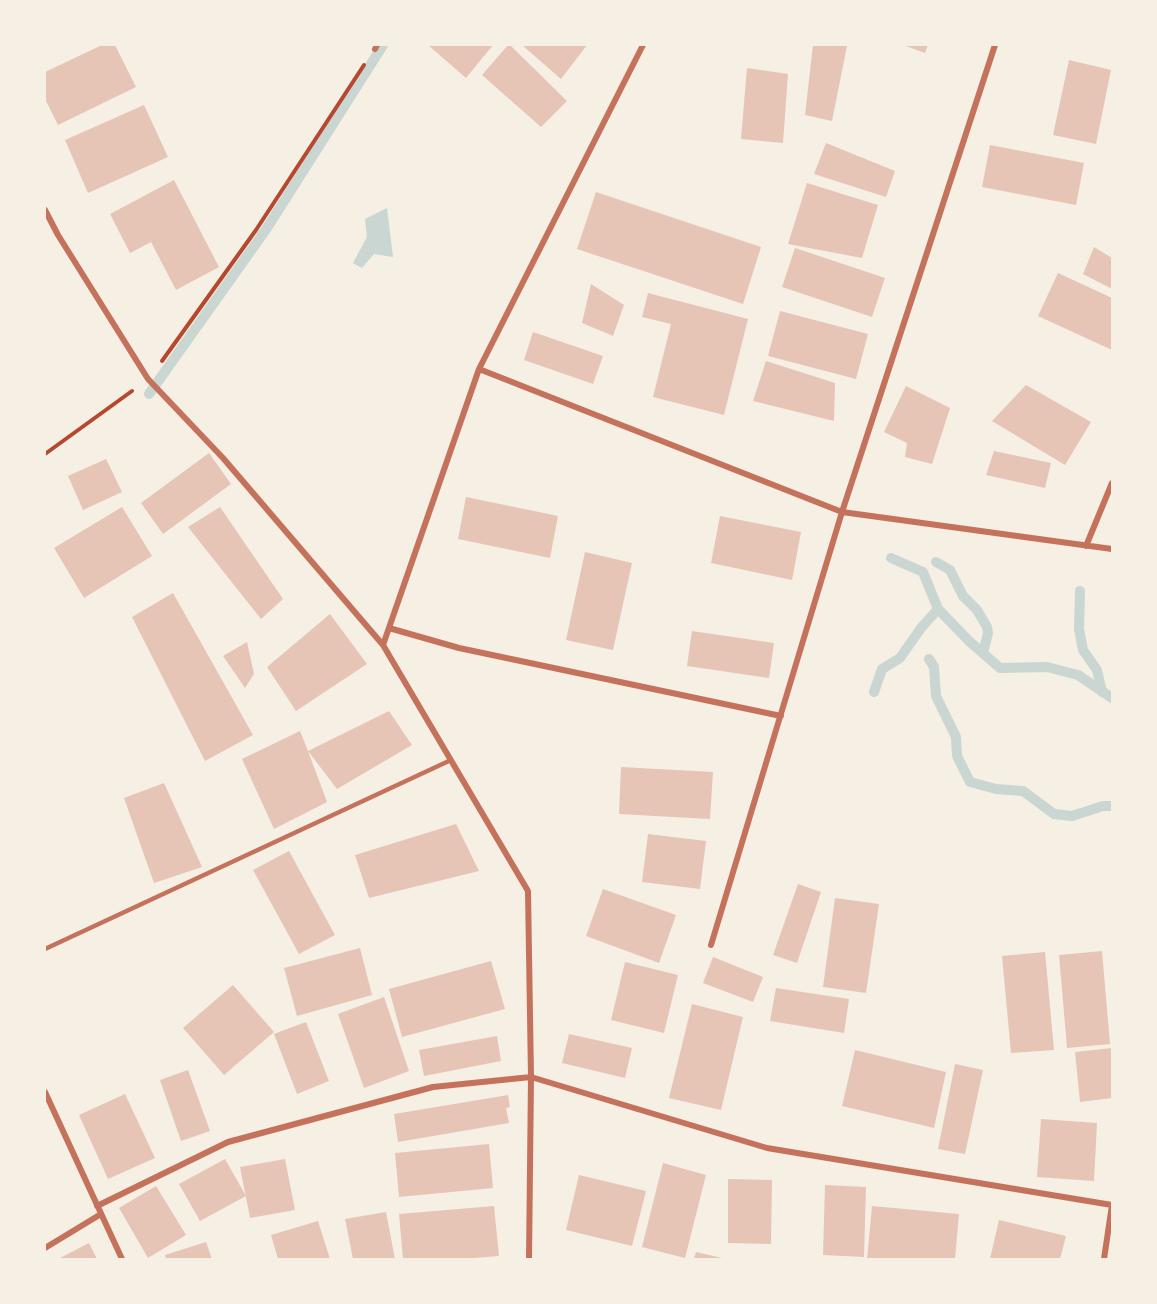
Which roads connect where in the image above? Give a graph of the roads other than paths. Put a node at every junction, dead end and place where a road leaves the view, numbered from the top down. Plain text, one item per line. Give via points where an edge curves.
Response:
1 (643, 45) edge
2 (995, 45) edge
3 (45, 210) edge
4 (479, 369) junction
5 (1112, 483) edge
6 (842, 512) junction
7 (1086, 546) junction
8 (1112, 549) edge
9 (389, 628) junction
10 (383, 645) junction
11 (780, 716) junction
12 (451, 760) junction
13 (711, 945) dead end
14 (45, 950) edge
15 (531, 1077) junction
16 (45, 1092) edge
17 (1112, 1205) edge
18 (97, 1206) junction
19 (101, 1214) junction
20 (45, 1248) edge
21 (122, 1259) edge
22 (529, 1259) edge
23 (1104, 1259) edge

1 - 4 street
2 - 6 street
3 - 10 street via 148,379 223,458
4 - 6 street
4 - 9 street
5 - 7 street
6 - 7 street
6 - 11 street
7 - 8 street
9 - 10 street
9 - 11 street via 459,648
10 - 12 street
11 - 13 street
12 - 14 lane
12 - 15 street via 528,891
15 - 17 street via 767,1148
15 - 18 street via 433,1087 228,1142
15 - 22 street
16 - 18 street
17 - 23 street
18 - 19 street
19 - 20 street
19 - 21 street

